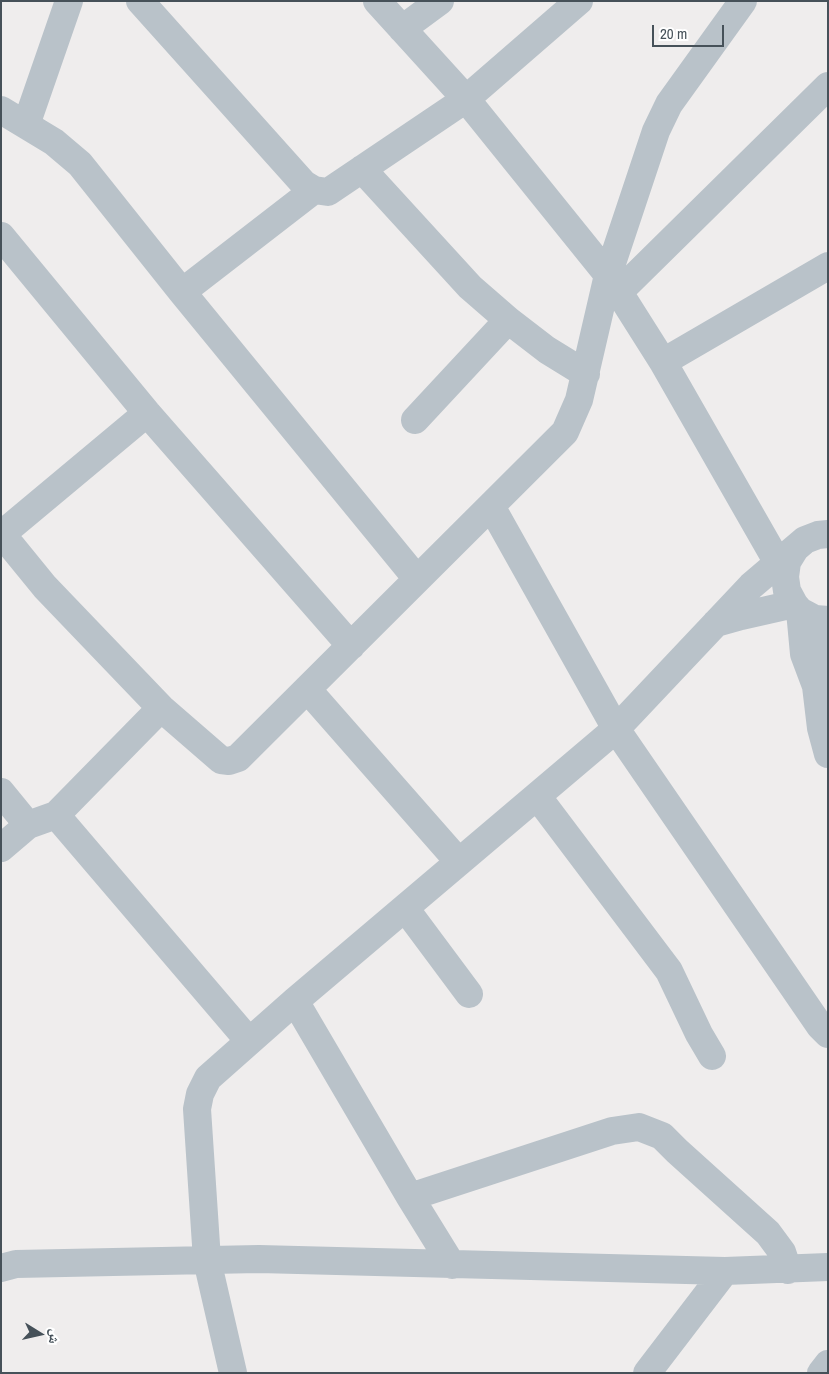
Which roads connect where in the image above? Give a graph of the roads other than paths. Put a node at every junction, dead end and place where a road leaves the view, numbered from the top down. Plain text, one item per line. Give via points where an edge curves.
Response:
1 (69, 1) edge
2 (140, 1) edge
3 (378, 1) edge
4 (440, 1) edge
5 (579, 1) edge
6 (743, 1) edge
7 (402, 29) junction
8 (828, 86) edge
9 (466, 99) junction
10 (1, 110) edge
11 (26, 125) junction
12 (362, 169) junction
13 (314, 190) junction
14 (1, 236) edge
15 (828, 266) edge
16 (614, 284) junction
17 (182, 292) junction
18 (508, 320) junction
19 (663, 362) junction
20 (586, 374) junction
21 (147, 412) junction
22 (415, 420) dead end
23 (491, 506) junction
24 (824, 530) edge
25 (2, 534) edge
26 (786, 556) junction
27 (417, 579) junction
28 (797, 608) junction
29 (828, 620) edge
30 (715, 623) junction
31 (828, 640) edge
32 (351, 646) junction
33 (816, 686) junction
34 (307, 689) junction
35 (161, 708) junction
36 (616, 729) junction
37 (828, 754) edge
38 (1, 792) edge
39 (538, 796) junction
40 (56, 815) junction
41 (28, 825) junction
42 (1, 848) edge
43 (459, 862) junction
44 (405, 908) junction
45 (469, 994) dead end
46 (295, 1001) junction
47 (828, 1034) edge
48 (249, 1041) junction
49 (712, 1056) dead end
50 (410, 1197) junction
51 (207, 1260) junction
52 (6, 1265) edge
53 (452, 1265) junction
54 (828, 1267) edge
55 (788, 1270) junction
56 (725, 1271) junction
57 (828, 1364) edge
58 (233, 1373) edge
59 (646, 1373) edge
60 (821, 1373) edge

1 - 11 street
2 - 13 street via 304,184
3 - 7 street
4 - 7 street
5 - 9 street
6 - 16 street via 669,104 650,148
7 - 9 street
8 - 16 street
9 - 12 street
9 - 16 street
10 - 11 street
11 - 17 street via 54,142 80,164
12 - 13 street via 328,192
12 - 18 street via 470,287
13 - 17 street
14 - 21 street
15 - 19 street
16 - 19 street
16 - 20 street
17 - 27 street
18 - 20 street
18 - 22 street
19 - 26 street
20 - 23 street via 565,432
21 - 25 street
21 - 32 street
23 - 27 street
23 - 36 street
24 - 26 street
25 - 35 street via 45,587
26 - 28 street via 786,591
26 - 30 street
27 - 32 street
28 - 29 street via 816,620
28 - 30 street
28 - 33 street via 804,654
30 - 36 street
31 - 33 street
32 - 34 street
33 - 37 street
34 - 35 street via 238,758 229,761 221,760
34 - 43 street
35 - 40 street
36 - 39 street
36 - 47 street
38 - 41 street
39 - 43 street
39 - 49 street via 669,971
40 - 41 street
40 - 48 street
41 - 42 street
43 - 44 street
44 - 45 street
44 - 46 street
46 - 48 street
46 - 50 street
48 - 51 street via 208,1078 197,1109
50 - 53 street
50 - 55 street via 612,1131 639,1127 662,1136 768,1233 782,1252
51 - 52 street
51 - 53 street
51 - 58 street
53 - 56 street
54 - 55 street
55 - 56 street
56 - 59 street
57 - 60 street

